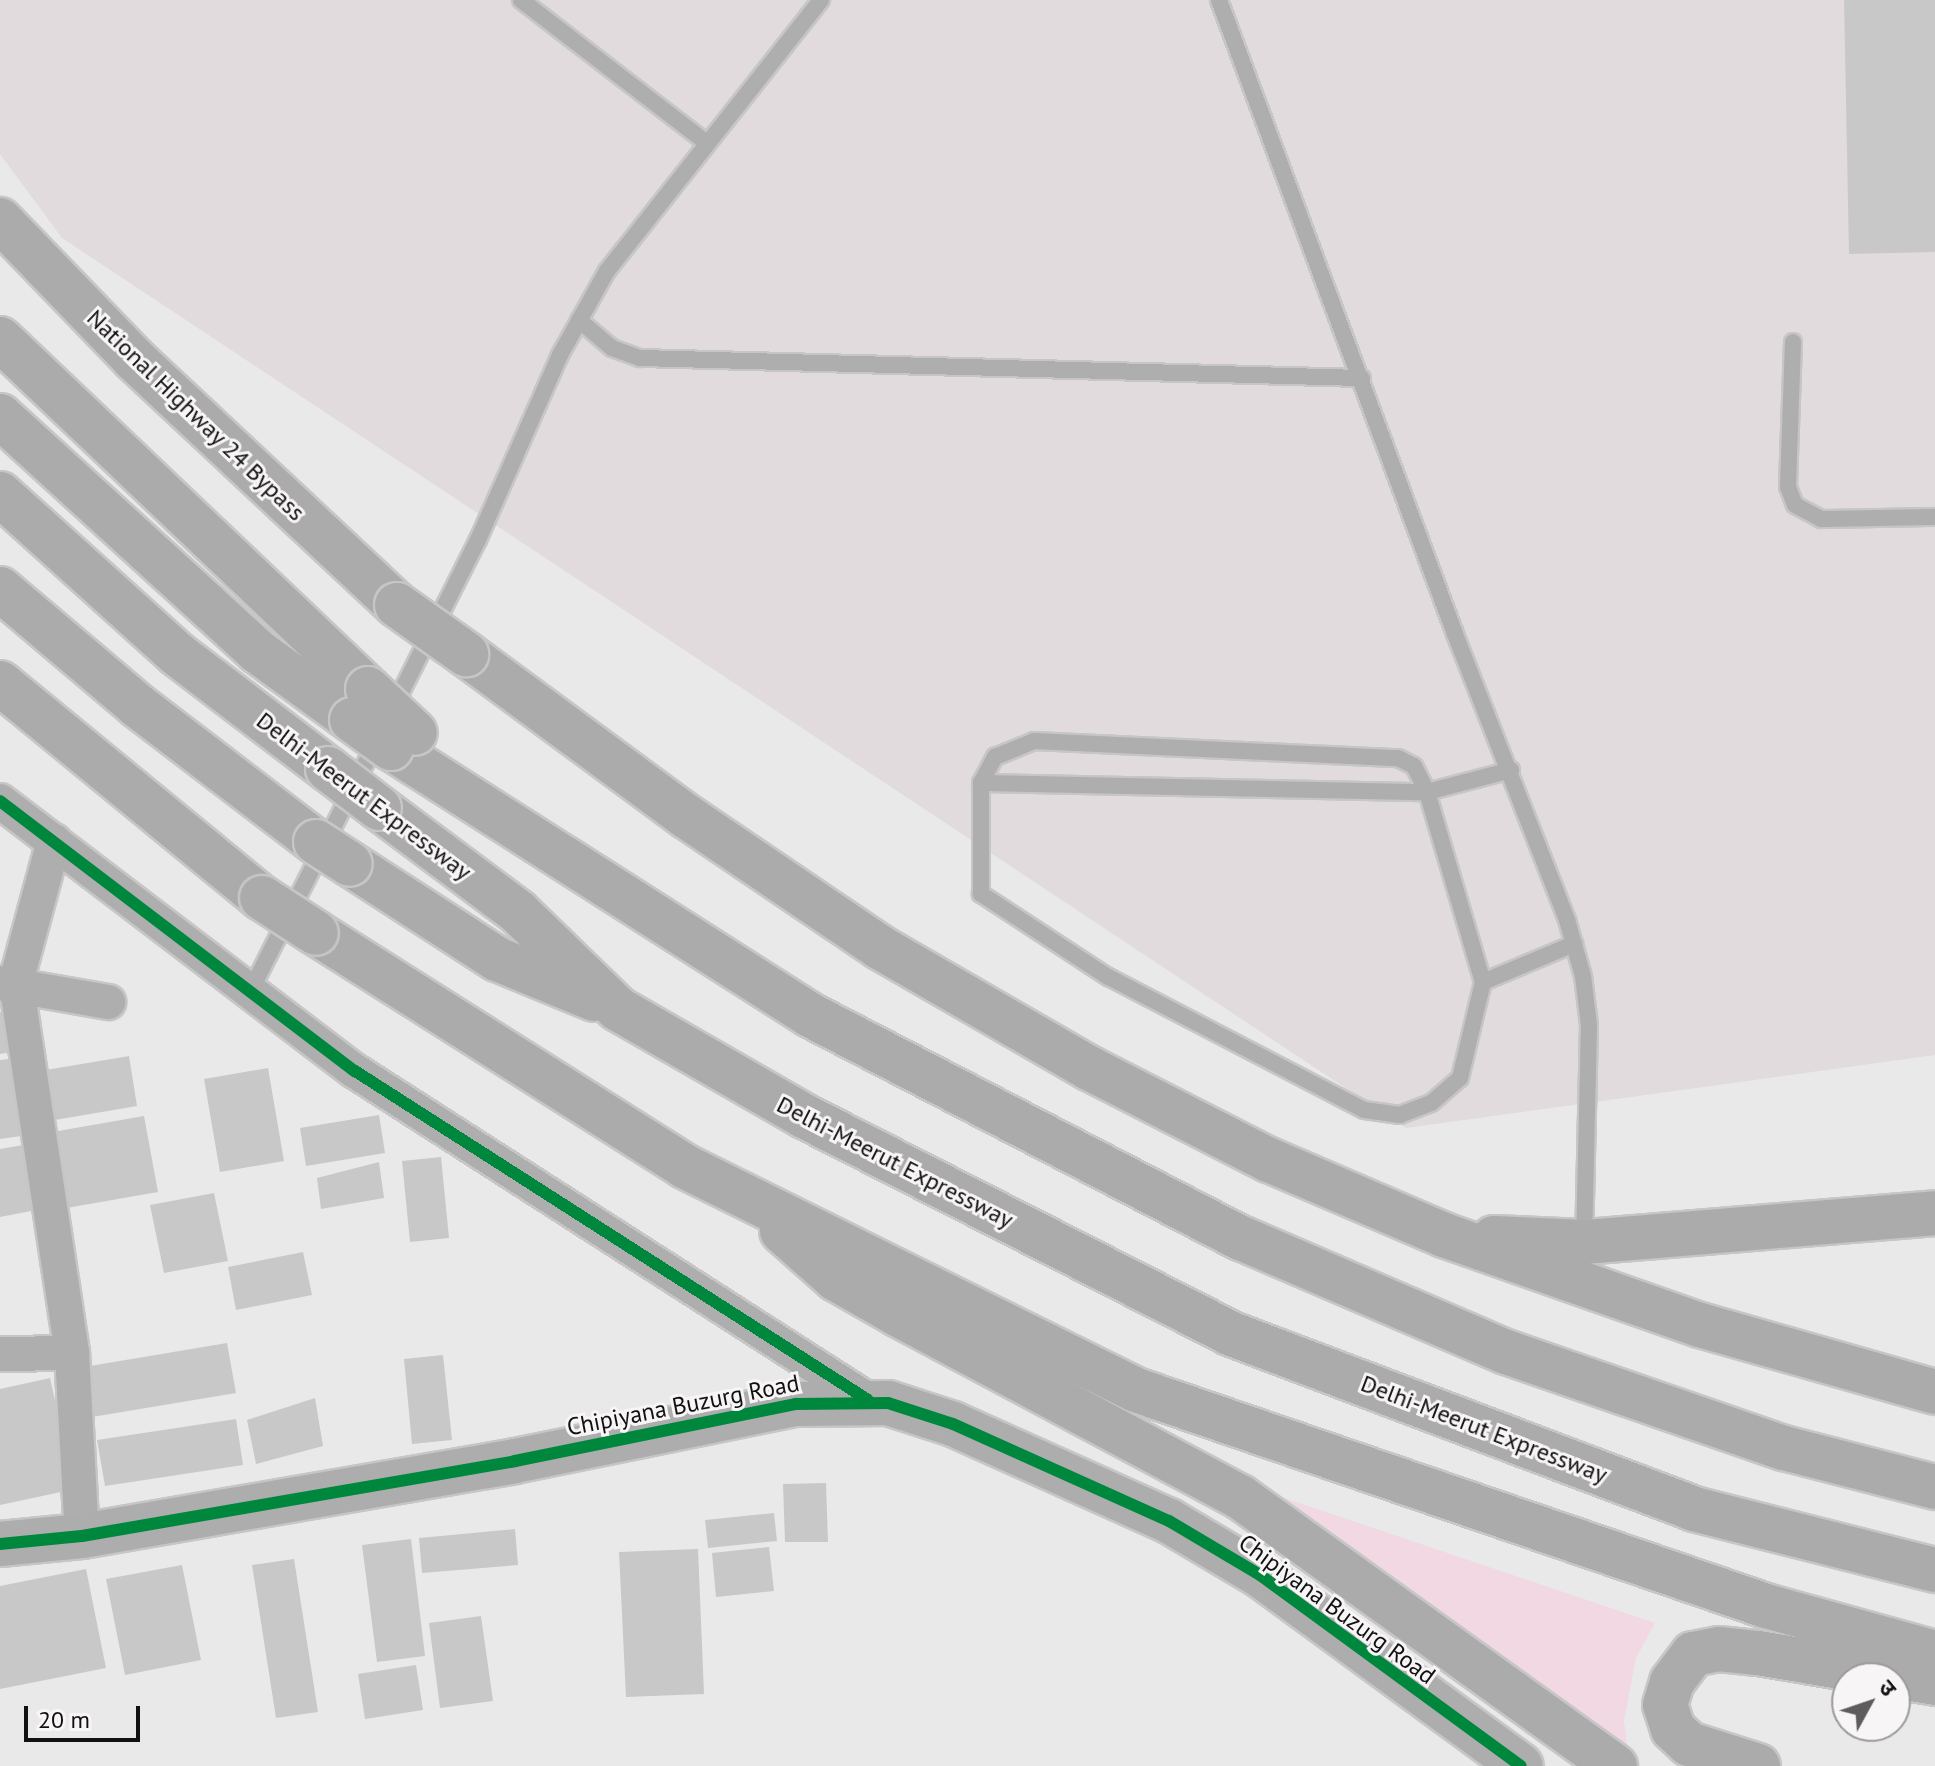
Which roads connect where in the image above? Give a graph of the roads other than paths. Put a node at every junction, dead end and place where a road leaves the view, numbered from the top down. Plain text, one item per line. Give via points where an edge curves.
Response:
1 (521, 0) edge
2 (821, 0) edge
3 (1219, 0) edge
4 (707, 143) junction
5 (0, 220) edge
6 (579, 320) junction
7 (0, 339) edge
8 (1793, 342) dead end
9 (1362, 378) junction
10 (0, 416) edge
11 (0, 494) edge
12 (1935, 517) edge
13 (0, 589) edge
14 (0, 683) edge
15 (360, 705) junction
16 (1511, 770) junction
17 (981, 783) junction
18 (1427, 792) junction
19 (0, 801) edge
20 (54, 841) junction
21 (1574, 944) junction
22 (8, 982) edge
23 (1483, 982) junction
24 (250, 992) junction
25 (108, 1002) dead end
26 (618, 1009) junction
27 (758, 1203) junction
28 (1935, 1213) edge
29 (1444, 1235) junction
30 (1584, 1242) junction
31 (72, 1353) junction
32 (0, 1354) edge
33 (1935, 1392) edge
34 (871, 1402) junction
35 (1935, 1487) edge
36 (82, 1536) junction
37 (0, 1544) edge
38 (1935, 1570) edge
39 (1935, 1653) edge
40 (1935, 1683) edge
41 (1521, 1766) edge
42 (1615, 1766) edge
43 (1758, 1766) edge

1 - 4 lane
2 - 4 lane
3 - 9 lane
4 - 6 lane via 607,271
5 - 29 highway, National Highway 24 Bypass, bridge via 134,359 397,605 686,816 881,948 1089,1068 1269,1160
6 - 9 lane via 612,348 640,358
6 - 24 lane via 478,540
7 - 15 highway
8 - 12 lane via 1788,487 1795,505 1821,519
9 - 16 lane via 1455,634
10 - 15 highway via 257,651
11 - 26 highway, Delhi-Meerut Expressway, bridge via 177,654 518,912
13 - 26 highway via 138,706 333,853 497,959
14 - 27 highway, bridge via 262,898 684,1166
15 - 35 highway, bridge via 514,824 810,1015 1241,1238 1506,1352 1784,1448
16 - 18 lane
16 - 21 lane
17 - 18 lane
17 - 18 lane via 995,757 1034,741 1398,758 1414,766
17 - 23 lane via 981,894 1108,977 1364,1110 1400,1115 1431,1103 1460,1078
18 - 23 lane
19 - 20 street
20 - 22 street
20 - 24 street
21 - 23 lane
21 - 30 lane via 1589,1025
22 - 25 street
22 - 31 street
24 - 34 street via 355,1071
26 - 38 highway, Delhi-Meerut Expressway via 804,1116 1229,1333 1694,1509
27 - 39 highway via 1136,1390 1766,1606
27 - 42 highway via 796,1246 836,1279 1240,1497
28 - 30 highway
29 - 30 highway
29 - 33 highway, National Highway 24 Bypass via 1700,1325
31 - 32 street
31 - 36 street
34 - 36 street, Chipiyana Buzurg Road via 796,1404 515,1461
34 - 41 street, Chipiyana Buzurg Road via 953,1424 1169,1521 1260,1575
36 - 37 street, Chipiyana Buzurg Road
40 - 43 highway via 1758,1653 1719,1649 1693,1654 1672,1682 1665,1705 1673,1729 1700,1749

